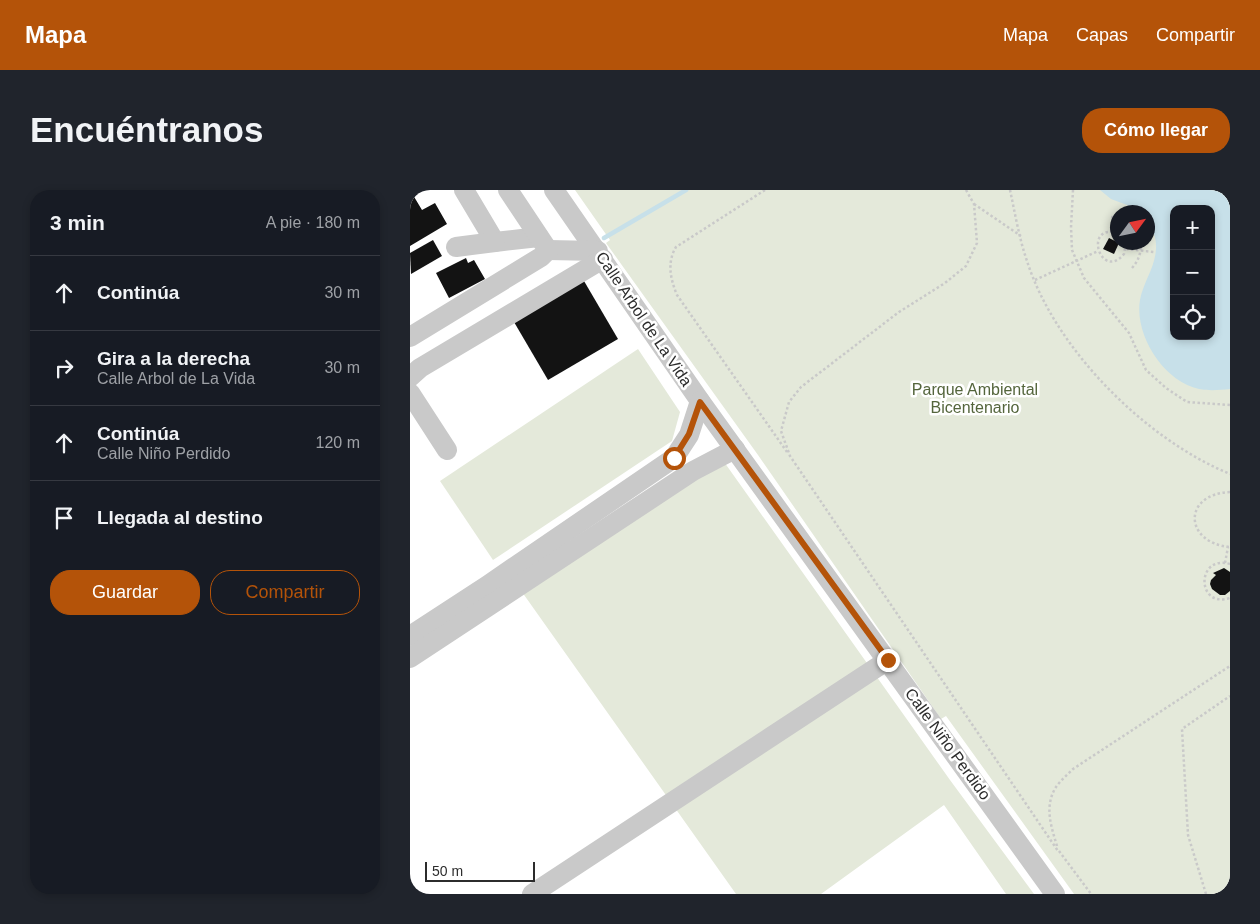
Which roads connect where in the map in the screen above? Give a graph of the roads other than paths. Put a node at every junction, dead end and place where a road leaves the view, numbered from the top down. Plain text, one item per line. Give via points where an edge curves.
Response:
1 (464, 190) edge
2 (508, 190) edge
3 (554, 190) edge
4 (495, 242) junction
5 (544, 243) junction
6 (456, 247) dead end
7 (601, 255) junction
8 (410, 338) edge
9 (410, 377) edge
10 (410, 393) edge
11 (700, 402) junction
12 (735, 448) junction
13 (447, 450) dead end
14 (411, 633) edge
15 (410, 658) edge
16 (888, 660) junction
17 (532, 894) edge
18 (1055, 894) edge

1 - 4 street
2 - 5 street
3 - 7 street, Calle Arbol de La Vida
4 - 5 street
4 - 6 street
5 - 7 street
5 - 8 street via 541,257
7 - 9 street
7 - 11 street, Calle Arbol de La Vida
10 - 13 street
11 - 12 street, Calle Arbol de La Vida
11 - 14 street via 689,434 674,458 488,585
12 - 15 street via 693,471
12 - 16 street, Calle Niño Perdido
16 - 17 street
16 - 18 street, Calle Niño Perdido

